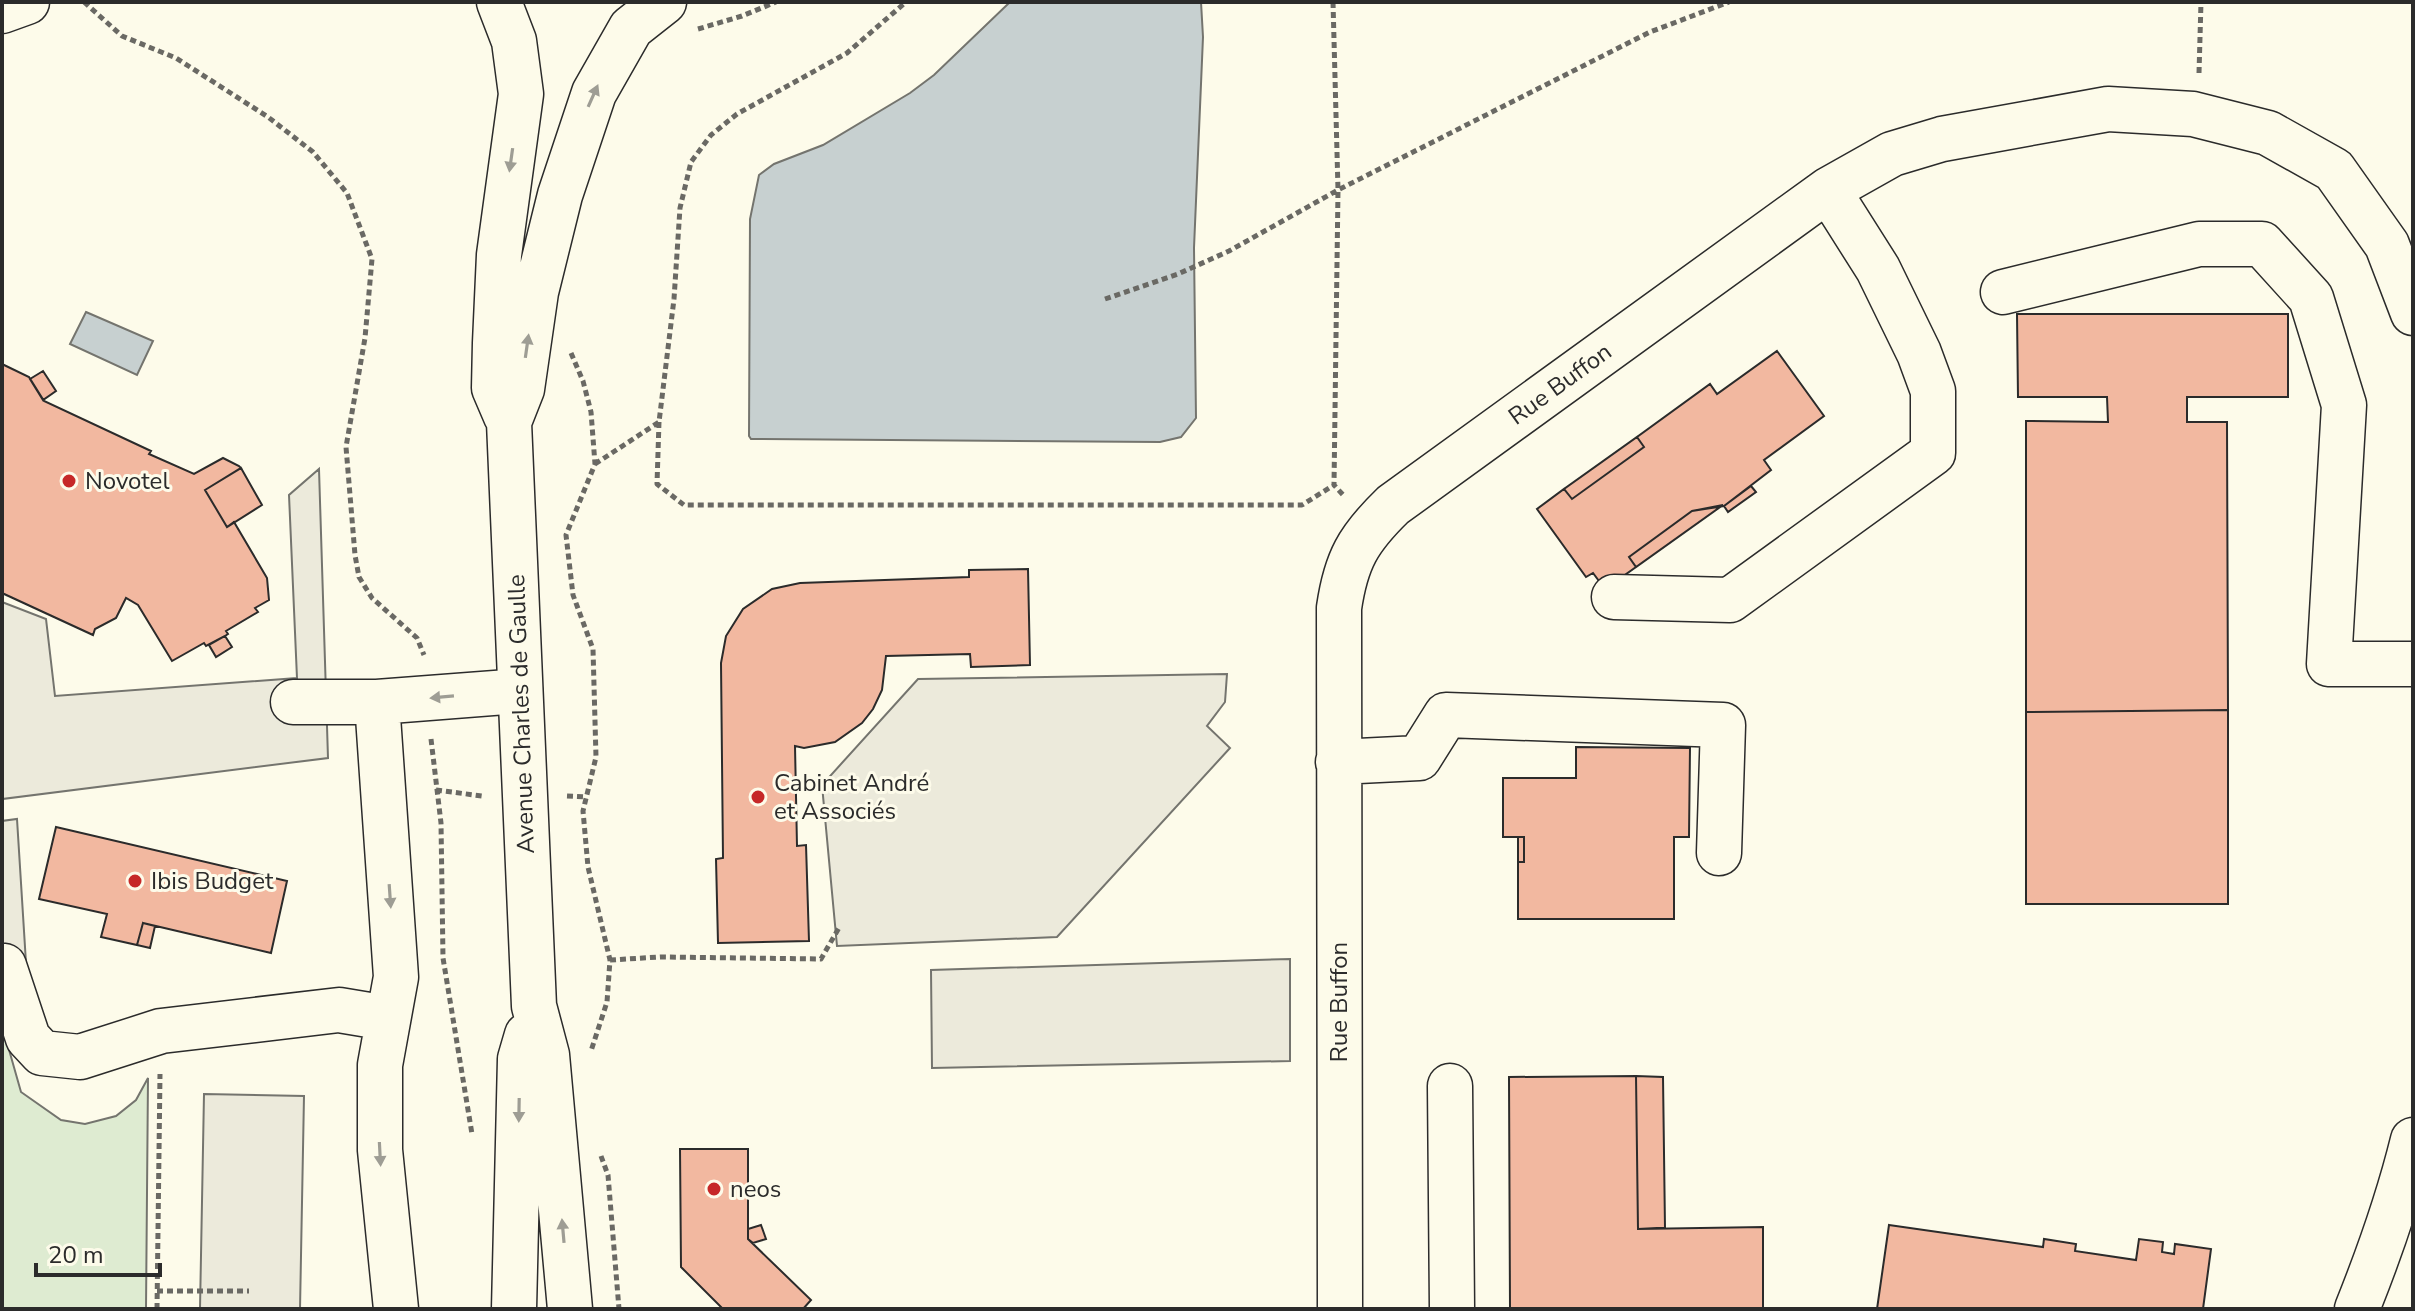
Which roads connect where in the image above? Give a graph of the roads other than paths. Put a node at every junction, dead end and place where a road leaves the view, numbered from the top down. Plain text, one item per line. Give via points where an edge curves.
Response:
1 (27, 2) edge
2 (499, 2) edge
3 (2, 11) edge
4 (676, 17) edge
5 (1828, 190) junction
6 (2003, 292) dead end
7 (2413, 313) edge
8 (509, 422) junction
9 (1614, 597) dead end
10 (2413, 664) edge
11 (520, 691) junction
12 (293, 702) dead end
13 (377, 702) junction
14 (1338, 762) junction
15 (1719, 853) dead end
16 (4, 966) edge
17 (534, 1006) junction
18 (387, 1018) junction
19 (1450, 1086) dead end
20 (2413, 1140) edge
21 (396, 1309) edge
22 (514, 1309) edge
23 (570, 1309) edge
24 (1340, 1309) edge
25 (1452, 1309) edge
26 (2357, 1309) edge

1 - 3 street
2 -> 8 street, Avenue Charles de Gaulle via 514,41 521,94 499,255 495,343 494,388
8 -> 4 street, Avenue Charles de Gaulle via 522,389 536,292 556,208 594,93 631,28
5 - 7 street, Rue Buffon via 1892,154 1942,139 2108,109 2193,114 2268,133 2334,170 2387,245
5 - 9 street via 1878,269 1919,353 1933,391 1933,453 1730,600
5 - 14 street, Rue Buffon via 1393,505 1373,525 1355,549 1339,608
6 - 10 street via 2199,244 2262,244 2311,298 2344,405 2329,664
8 - 11 street, Avenue Charles de Gaulle
11 -> 13 street
11 - 17 street, Avenue Charles de Gaulle
12 - 13 street
13 -> 18 street via 396,977
14 - 15 street via 1419,758 1446,715 1723,725
14 - 24 street, Rue Buffon
16 - 18 street via 28,1038 42,1053 80,1057 161,1031 339,1010
17 -> 22 street, Avenue Charles de Gaulle via 520,1059
23 -> 17 street, Avenue Charles de Gaulle via 547,1055
18 -> 21 street via 380,1065 380,1150
19 - 25 street
20 - 26 street

